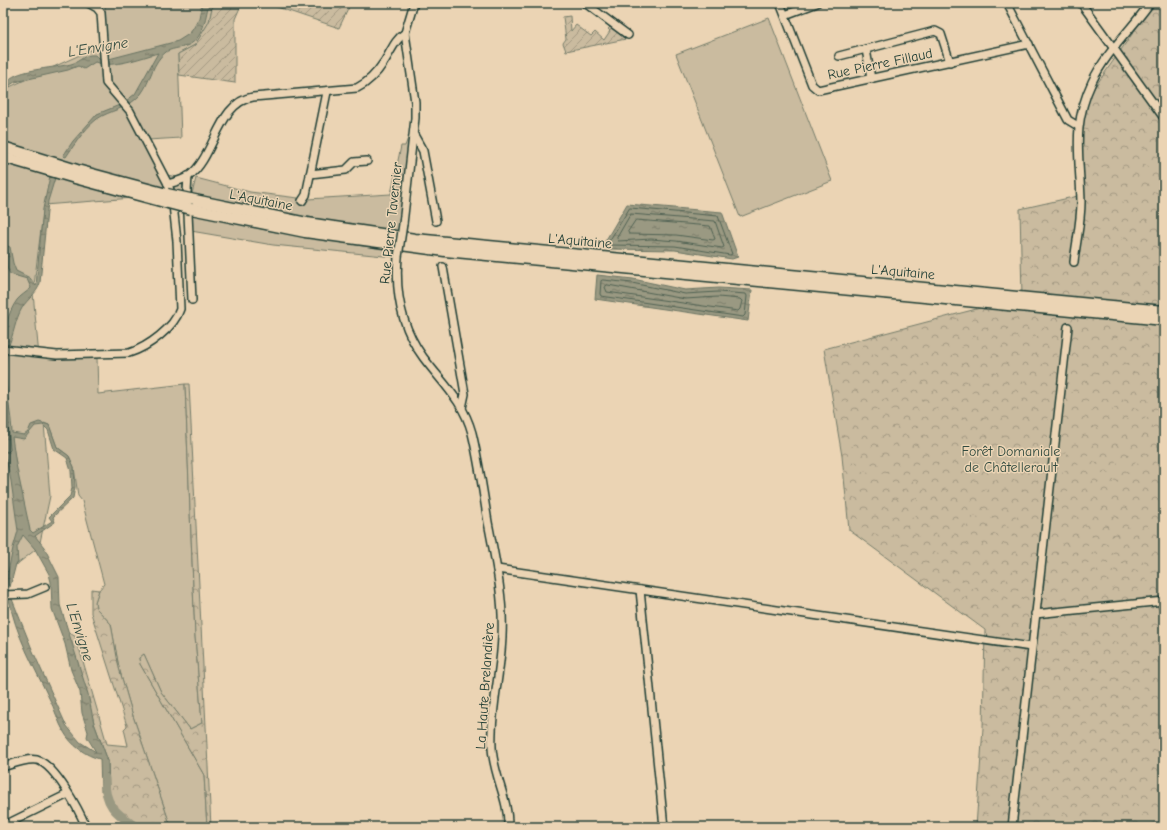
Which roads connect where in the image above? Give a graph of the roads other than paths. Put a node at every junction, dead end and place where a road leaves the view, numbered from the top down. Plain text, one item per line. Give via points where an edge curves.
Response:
1 (88, 3) edge
2 (414, 3) edge
3 (585, 3) edge
4 (780, 3) edge
5 (817, 3) edge
6 (1008, 3) edge
7 (1081, 3) edge
8 (1150, 3) edge
9 (785, 15) junction
10 (405, 33) junction
11 (628, 35) dead end
12 (1028, 44) junction
13 (1114, 48) junction
14 (866, 49) junction
15 (839, 56) dead end
16 (950, 62) junction
17 (871, 79) junction
18 (327, 92) junction
19 (1164, 118) edge
20 (1078, 126) junction
21 (414, 135) junction
22 (3, 147) edge
23 (3, 157) edge
24 (367, 161) dead end
25 (310, 174) junction
26 (188, 176) junction
27 (168, 194) junction
28 (302, 201) dead end
29 (190, 204) junction
30 (436, 221) dead end
31 (1074, 262) dead end
32 (444, 267) dead end
33 (192, 300) dead end
34 (1164, 311) edge
35 (1164, 320) edge
36 (1068, 327) dead end
37 (6, 349) edge
38 (462, 408) junction
39 (497, 569) junction
40 (44, 587) dead end
41 (640, 590) junction
42 (3, 595) edge
43 (1164, 601) edge
44 (1035, 614) junction
45 (1031, 647) junction
46 (3, 767) edge
47 (68, 794) junction
48 (3, 826) edge
49 (86, 827) edge
50 (508, 827) edge
51 (664, 827) edge
52 (1012, 827) edge

1 - 27 street via 101,14 106,83 125,104
2 - 10 street, Rue Pierre Tavernier
3 - 11 street
4 - 9 street
5 - 9 street
6 - 12 street
7 - 13 street
8 - 13 street
9 - 17 street, Rue Pierre Fillaud via 812,85 816,89
10 - 18 street via 396,41 370,79 350,90
10 - 21 street, Rue Pierre Tavernier via 415,102
12 - 16 street, Rue Pierre Fillaud
12 - 20 street via 1068,120
13 - 19 street
13 - 20 street via 1093,80
14 - 15 street
14 - 16 street via 937,31 941,34
14 - 17 street
16 - 17 street, Rue Pierre Fillaud
18 - 25 street
18 - 26 street via 253,97 239,101 200,163
20 - 31 street via 1081,203
21 - 30 street via 423,151
21 - 38 street, Rue Pierre Tavernier, bridge via 398,257 397,287 405,325 423,358
22 - 27 highway, L'Aquitaine
23 - 27 highway, L'Aquitaine via 81,180
24 - 25 street via 356,161 346,170
25 - 28 street via 306,195
26 - 27 street
26 - 33 street via 186,192
27 - 29 highway, L'Aquitaine, bridge
27 - 37 street via 172,196 180,302 178,316 174,322 160,335 129,353 57,355
29 - 34 highway, L'Aquitaine via 423,240
29 - 35 highway, L'Aquitaine via 305,232 445,251
32 - 38 street via 465,394
36 - 44 street
38 - 39 street, Rue Pierre Tavernier via 473,440
39 - 41 street
39 - 50 street, La Haute Brelandière via 502,637 492,748 507,805
40 - 42 street via 28,594
41 - 45 street
41 - 51 street
43 - 44 street
44 - 45 street
45 - 52 street
46 - 47 street via 30,760 42,762
47 - 48 street
47 - 49 street via 77,806

